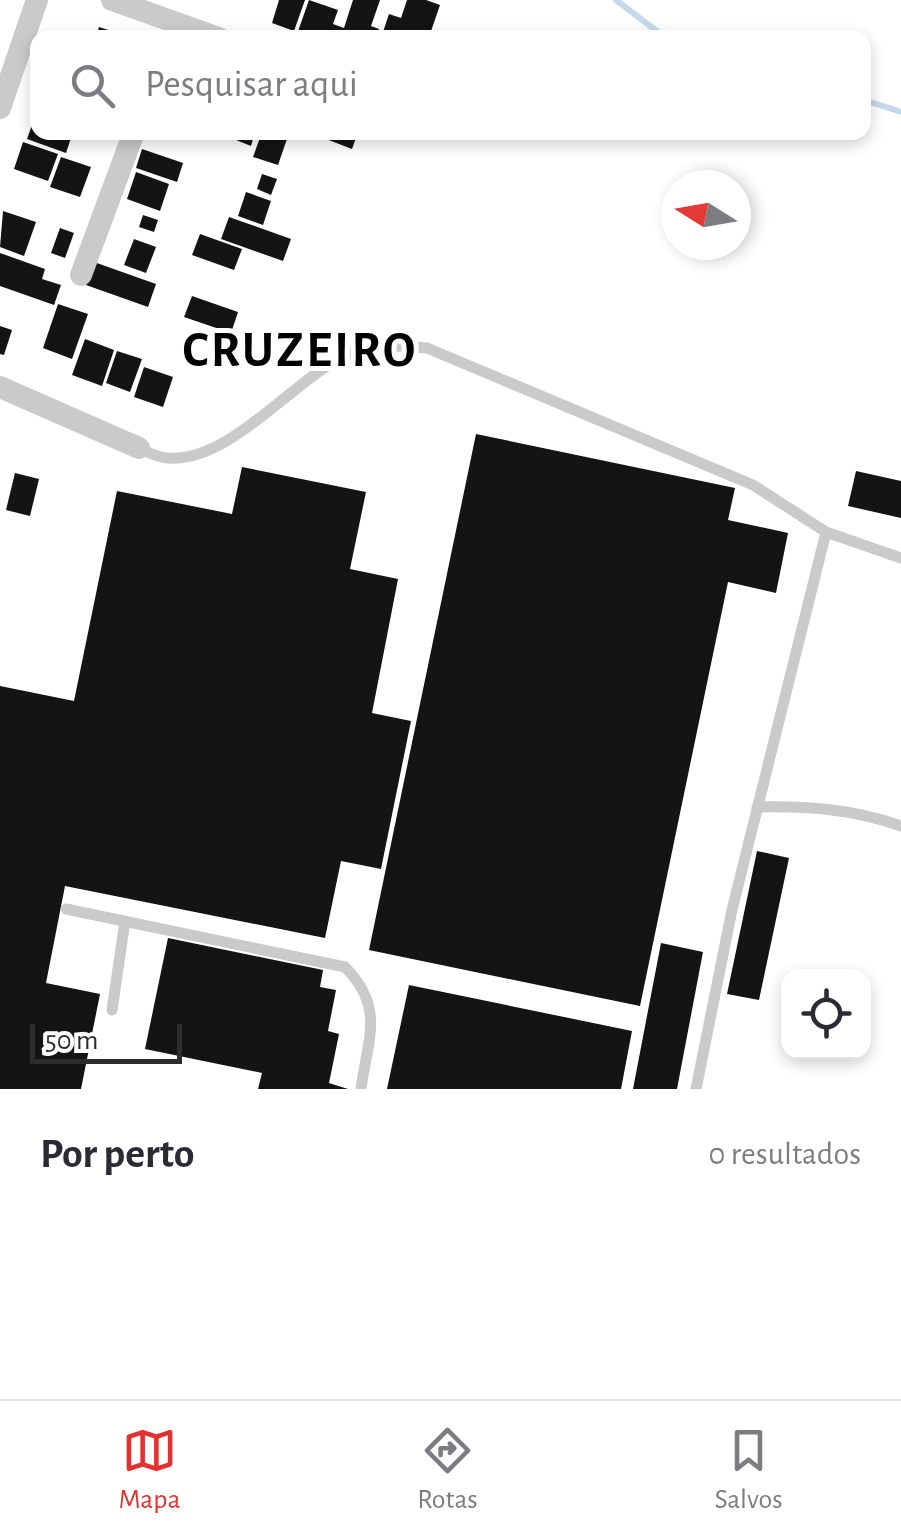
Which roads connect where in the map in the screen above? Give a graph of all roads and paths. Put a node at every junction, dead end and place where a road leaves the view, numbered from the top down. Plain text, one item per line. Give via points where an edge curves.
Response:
1 (37, 0) edge
2 (112, 0) edge
3 (172, 29) edge
4 (0, 108) edge
5 (131, 140) edge
6 (81, 275) dead end
7 (0, 387) edge
8 (139, 448) joint
9 (826, 532) junction
10 (901, 558) edge
11 (757, 807) junction
12 (901, 826) edge
13 (66, 909) dead end
14 (125, 921) junction
15 (112, 1010) dead end
16 (360, 1089) edge
17 (696, 1089) edge

1 - 4 street
2 - 3 street
5 - 6 street
7 - 8 street
8 - 9 lane via 164,458 194,456 226,442 345,355 376,345 427,348 753,485
9 - 10 lane
9 - 11 lane
11 - 12 lane via 816,806
11 - 17 lane
13 - 14 lane
14 - 15 lane
14 - 16 lane via 345,967 364,986 372,1011

